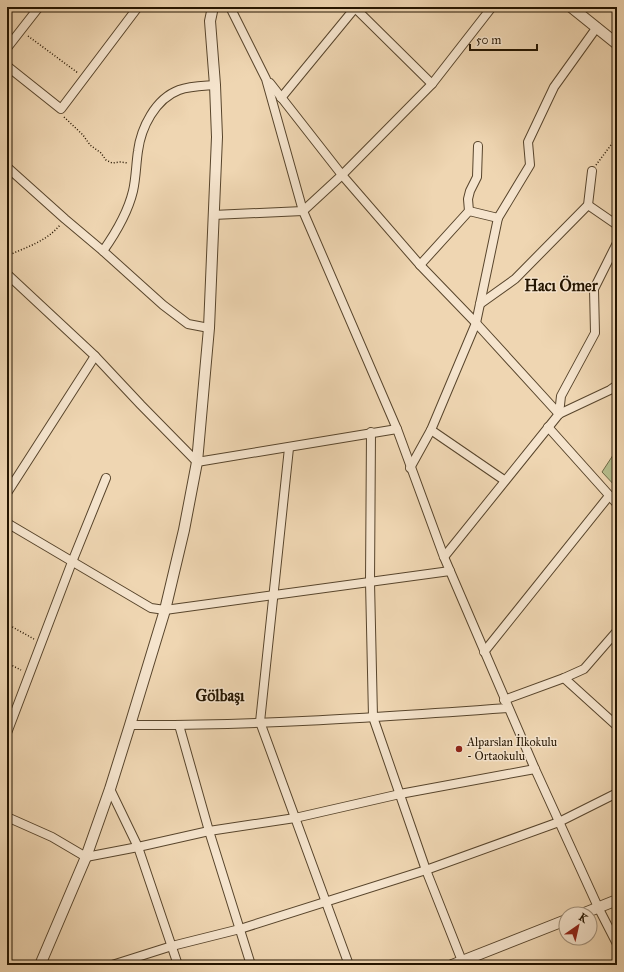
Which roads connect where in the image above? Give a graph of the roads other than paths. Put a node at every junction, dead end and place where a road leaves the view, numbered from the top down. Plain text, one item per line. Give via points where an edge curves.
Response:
1 (39, 7) edge
2 (138, 7) edge
3 (213, 7) edge
4 (230, 7) edge
5 (492, 7) edge
6 (571, 7) edge
7 (355, 8) edge
8 (596, 27) junction
9 (617, 44) edge
10 (7, 48) edge
11 (7, 66) edge
12 (266, 79) junction
13 (432, 84) junction
14 (215, 85) junction
15 (281, 98) junction
16 (478, 146) dead end
17 (7, 167) edge
18 (592, 171) road end
19 (342, 175) junction
20 (588, 205) junction
21 (303, 211) junction
22 (469, 211) junction
23 (214, 215) junction
24 (498, 218) junction
25 (617, 225) edge
26 (617, 243) edge
27 (103, 251) junction
28 (420, 264) junction
29 (7, 274) edge
30 (480, 304) junction
31 (476, 322) junction
32 (209, 328) junction
33 (95, 356) junction
34 (617, 385) edge
35 (559, 414) junction
36 (548, 427) junction
37 (397, 428) junction
38 (431, 430) junction
39 (371, 432) junction
40 (289, 448) junction
41 (197, 462) junction
42 (410, 468) junction
43 (106, 478) dead end
44 (504, 480) junction
45 (7, 493) edge
46 (609, 496) junction
47 (617, 504) edge
48 (7, 523) edge
49 (444, 557) junction
50 (72, 562) junction
51 (450, 571) junction
52 (370, 582) junction
53 (273, 595) junction
54 (165, 610) junction
55 (617, 631) edge
56 (484, 652) junction
57 (564, 678) junction
58 (504, 700) junction
59 (508, 708) junction
60 (373, 717) junction
61 (260, 722) junction
62 (130, 725) junction
63 (180, 725) junction
64 (617, 726) edge
65 (7, 733) edge
66 (535, 769) junction
67 (110, 789) junction
68 (617, 793) edge
69 (400, 794) junction
70 (7, 817) edge
71 (295, 818) junction
72 (558, 822) junction
73 (209, 831) junction
74 (138, 847) junction
75 (86, 857) junction
76 (426, 870) junction
77 (617, 900) edge
78 (325, 902) junction
79 (598, 906) edge
80 (598, 907) joint
81 (558, 923) edge
82 (240, 929) junction
83 (617, 944) edge
84 (172, 946) junction
85 (462, 961) junction
86 (44, 964) edge
87 (112, 965) edge
88 (178, 965) edge
89 (251, 965) edge
90 (349, 965) edge
91 (452, 965) edge

1 - 10 street
2 - 11 street via 61,110
3 - 14 street via 210,21
4 - 12 street
5 - 13 street
6 - 8 street
7 - 13 street
7 - 15 street
8 - 9 street
8 - 24 street via 554,87 528,142 530,165
12 - 15 street
12 - 21 street
13 - 19 street
14 - 23 street via 217,137
14 - 27 street via 178,91 166,98 154,111 139,141 133,191 128,207
15 - 19 street
16 - 22 street via 477,177 470,190
17 - 27 street via 64,220
18 - 20 street
19 - 21 street
19 - 28 street
20 - 25 street
20 - 30 street via 515,279
21 - 23 street
21 - 37 street
22 - 24 street
22 - 28 street
23 - 32 street
24 - 30 street
26 - 35 street via 594,289 595,333 561,396
27 - 32 street via 188,324
28 - 31 street
29 - 33 street
30 - 31 street
31 - 35 street
31 - 38 street
32 - 41 street
33 - 41 street
33 - 45 street
34 - 35 street
35 - 36 street
36 - 44 street
36 - 46 street
37 - 39 street
37 - 42 street
38 - 42 street
38 - 44 street
39 - 40 street
39 - 52 street
40 - 41 street
40 - 53 street
41 - 54 street
42 - 49 street
43 - 50 street
44 - 49 street
46 - 47 street
46 - 56 street
48 - 50 street
49 - 51 street
50 - 54 street via 151,608
50 - 65 street
51 - 52 street
51 - 56 street
52 - 53 street
52 - 60 street
53 - 54 street
53 - 61 street
54 - 62 street
55 - 57 street via 584,669
56 - 58 street
57 - 58 street
57 - 64 street
58 - 59 street
59 - 60 street
59 - 66 street
60 - 61 street
60 - 69 street
61 - 63 street
61 - 71 street
62 - 63 street
62 - 67 street
63 - 73 street
66 - 69 street
66 - 72 street
67 - 74 street
67 - 75 street
68 - 72 street
69 - 71 street
69 - 76 street
70 - 75 street via 52,837
71 - 73 street
71 - 78 street
72 - 76 street
72 - 79 street
73 - 74 street
73 - 82 street
74 - 75 street
74 - 84 street
75 - 86 street
76 - 78 street
76 - 85 street
77 - 80 street
78 - 82 street
78 - 90 street
80 - 83 street
81 - 85 street
82 - 84 street
82 - 89 street
84 - 87 street
84 - 88 street
85 - 91 street

